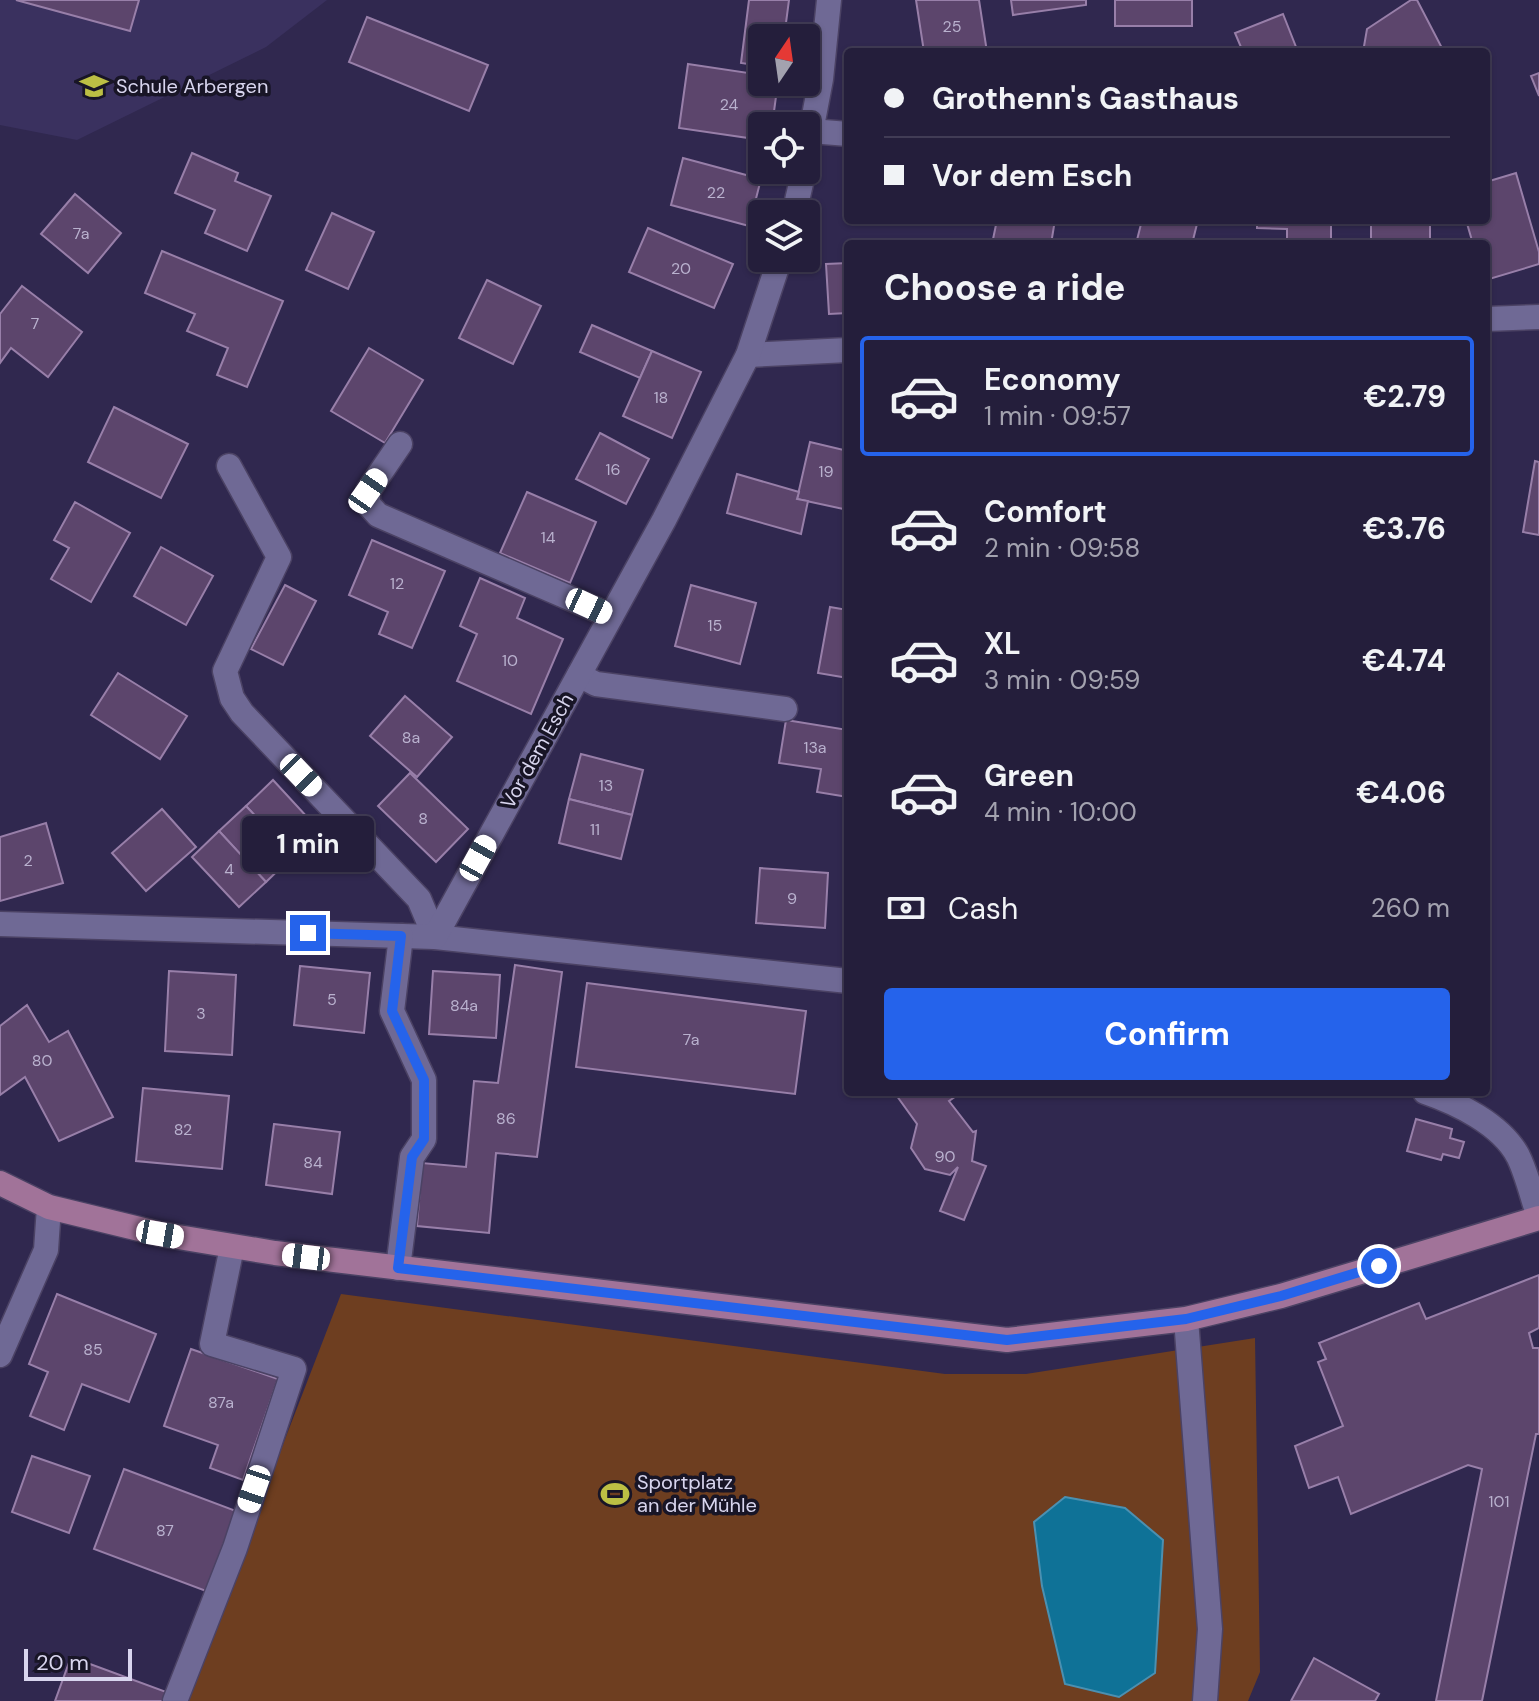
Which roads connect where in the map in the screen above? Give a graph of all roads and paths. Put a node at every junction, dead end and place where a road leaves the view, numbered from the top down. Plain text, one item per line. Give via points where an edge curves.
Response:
1 (829, 0) edge
2 (815, 112) edge
3 (820, 132) edge
4 (844, 134) edge
5 (775, 272) edge
6 (1539, 317) edge
7 (1490, 319) edge
8 (844, 350) edge
9 (748, 355) junction
10 (400, 444) dead end
11 (229, 466) dead end
12 (611, 616) junction
13 (579, 675) junction
14 (785, 709) dead end
15 (0, 924) edge
16 (401, 936) junction
17 (435, 937) junction
18 (844, 981) edge
19 (1437, 1096) edge
20 (0, 1183) edge
21 (49, 1207) junction
22 (1539, 1217) edge
23 (232, 1247) junction
24 (398, 1268) junction
25 (1186, 1319) junction
26 (0, 1355) edge
27 (175, 1701) edge
28 (1205, 1701) edge

1 - 2 street
3 - 4 street
5 - 9 street, Vor dem Esch
6 - 7 street
8 - 9 street
9 - 12 street, Vor dem Esch
10 - 12 street via 368,491 368,504 378,515
11 - 17 street via 279,557 225,671 232,698 419,899
12 - 13 street, Vor dem Esch
13 - 14 street via 596,684
13 - 17 street, Vor dem Esch
15 - 16 street
16 - 17 street
16 - 24 street via 392,1011 424,1080 424,1139 412,1157
17 - 18 street
19 - 22 street via 1488,1124 1517,1154
20 - 21 main road
21 - 23 main road
21 - 26 street via 46,1250
22 - 25 main road via 1281,1296
23 - 24 main road
23 - 27 street via 212,1344 294,1369 235,1548
24 - 25 main road via 1007,1340
25 - 28 street via 1210,1629

